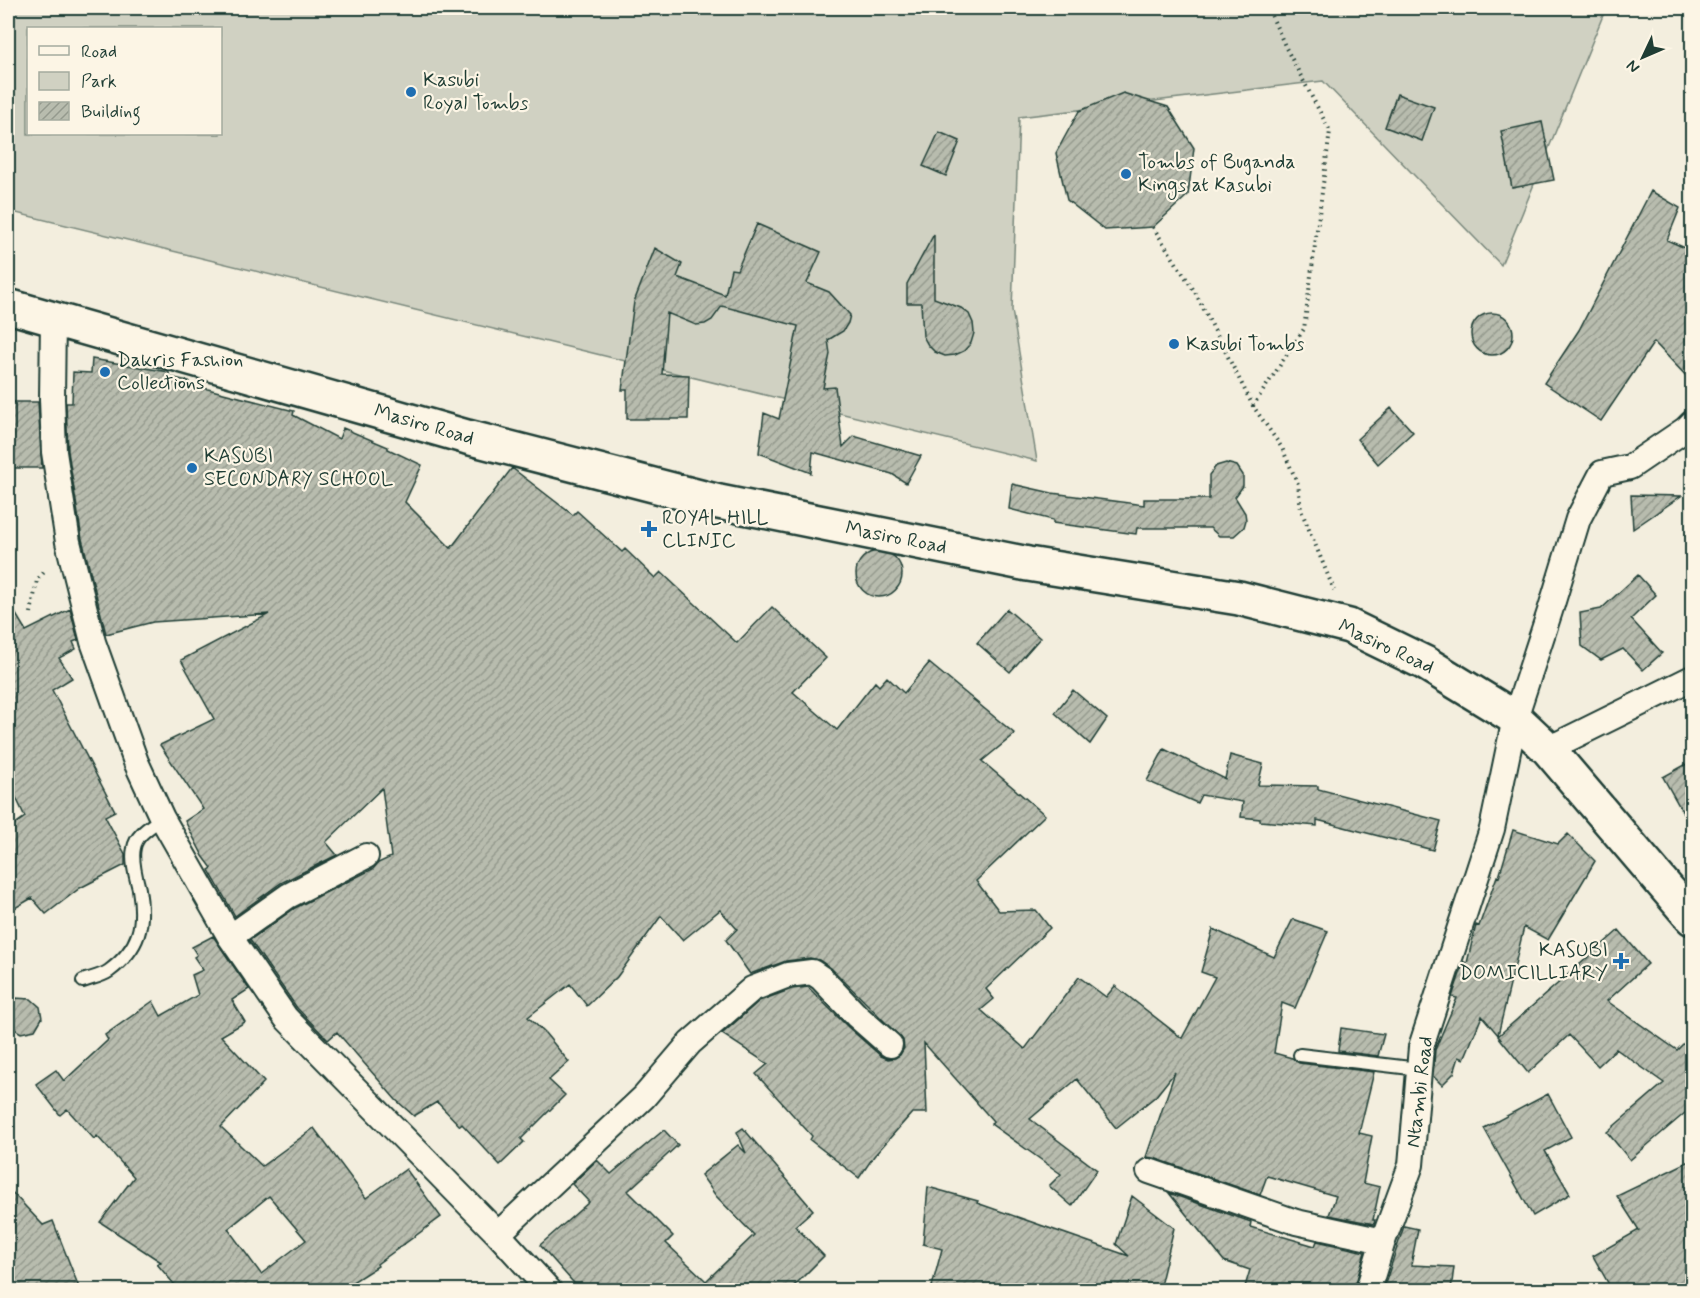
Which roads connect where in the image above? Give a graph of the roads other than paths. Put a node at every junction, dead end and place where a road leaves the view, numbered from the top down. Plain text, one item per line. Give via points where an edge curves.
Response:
1 (8, 306) edge
2 (53, 318) junction
3 (1692, 423) edge
4 (1692, 678) edge
5 (1515, 718) junction
6 (1548, 749) junction
7 (162, 818) junction
8 (366, 856) dead end
9 (1692, 918) edge
10 (230, 937) junction
11 (83, 981) dead end
12 (890, 1045) dead end
13 (1300, 1055) dead end
14 (1419, 1069) junction
15 (1149, 1171) dead end
16 (498, 1234) junction
17 (1383, 1241) junction
18 (549, 1290) edge
19 (1368, 1290) edge

1 - 2 main road, Masiro Road
2 - 5 main road, Masiro Road via 467,437 719,502 1028,564 1239,598 1349,626 1425,663
2 - 7 street via 54,452 68,542 93,642 136,762
3 - 5 street, Ntambi Road via 1630,467 1602,473 1578,519
4 - 6 street
5 - 6 main road, Masiro Road
5 - 14 street, Ntambi Road via 1492,829 1421,1047
6 - 9 main road, Masiro Road
7 - 10 street
7 - 11 lane via 140,835 134,847 141,905 139,935 108,972
8 - 10 street via 288,896
10 - 16 street via 286,1018
12 - 16 street via 812,972 789,975 752,989 690,1043 644,1097
13 - 14 lane
14 - 17 street, Ntambi Road via 1412,1165
15 - 17 street via 1296,1222
16 - 18 street
17 - 19 street, Ntambi Road

